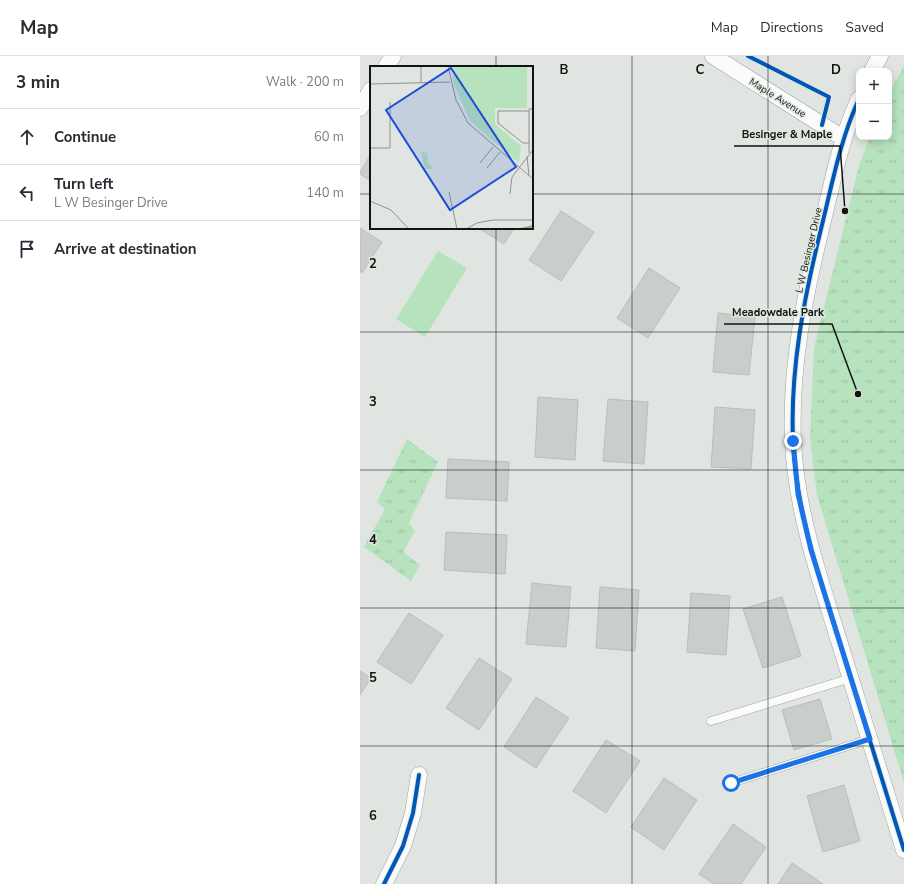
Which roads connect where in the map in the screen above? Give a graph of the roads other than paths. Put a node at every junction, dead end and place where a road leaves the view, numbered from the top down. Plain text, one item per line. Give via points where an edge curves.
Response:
1 (393, 56) edge
2 (713, 56) edge
3 (880, 56) edge
4 (387, 66) edge
5 (874, 68) edge
6 (370, 92) edge
7 (857, 104) edge
8 (360, 108) edge
9 (843, 138) junction
10 (851, 678) junction
11 (711, 721) dead end
12 (870, 739) junction
13 (419, 775) dead end
14 (731, 783) dead end
15 (904, 850) edge
16 (384, 884) edge

1 - 4 street
2 - 9 street, Maple Avenue
3 - 5 street
6 - 8 street
7 - 9 street, L W Besinger Drive
9 - 10 street, L W Besinger Drive via 802,312 794,384 793,441 798,494 811,550
10 - 11 lane
10 - 12 street, L W Besinger Drive
12 - 14 lane
12 - 15 street, L W Besinger Drive
13 - 16 street via 413,813 405,839

